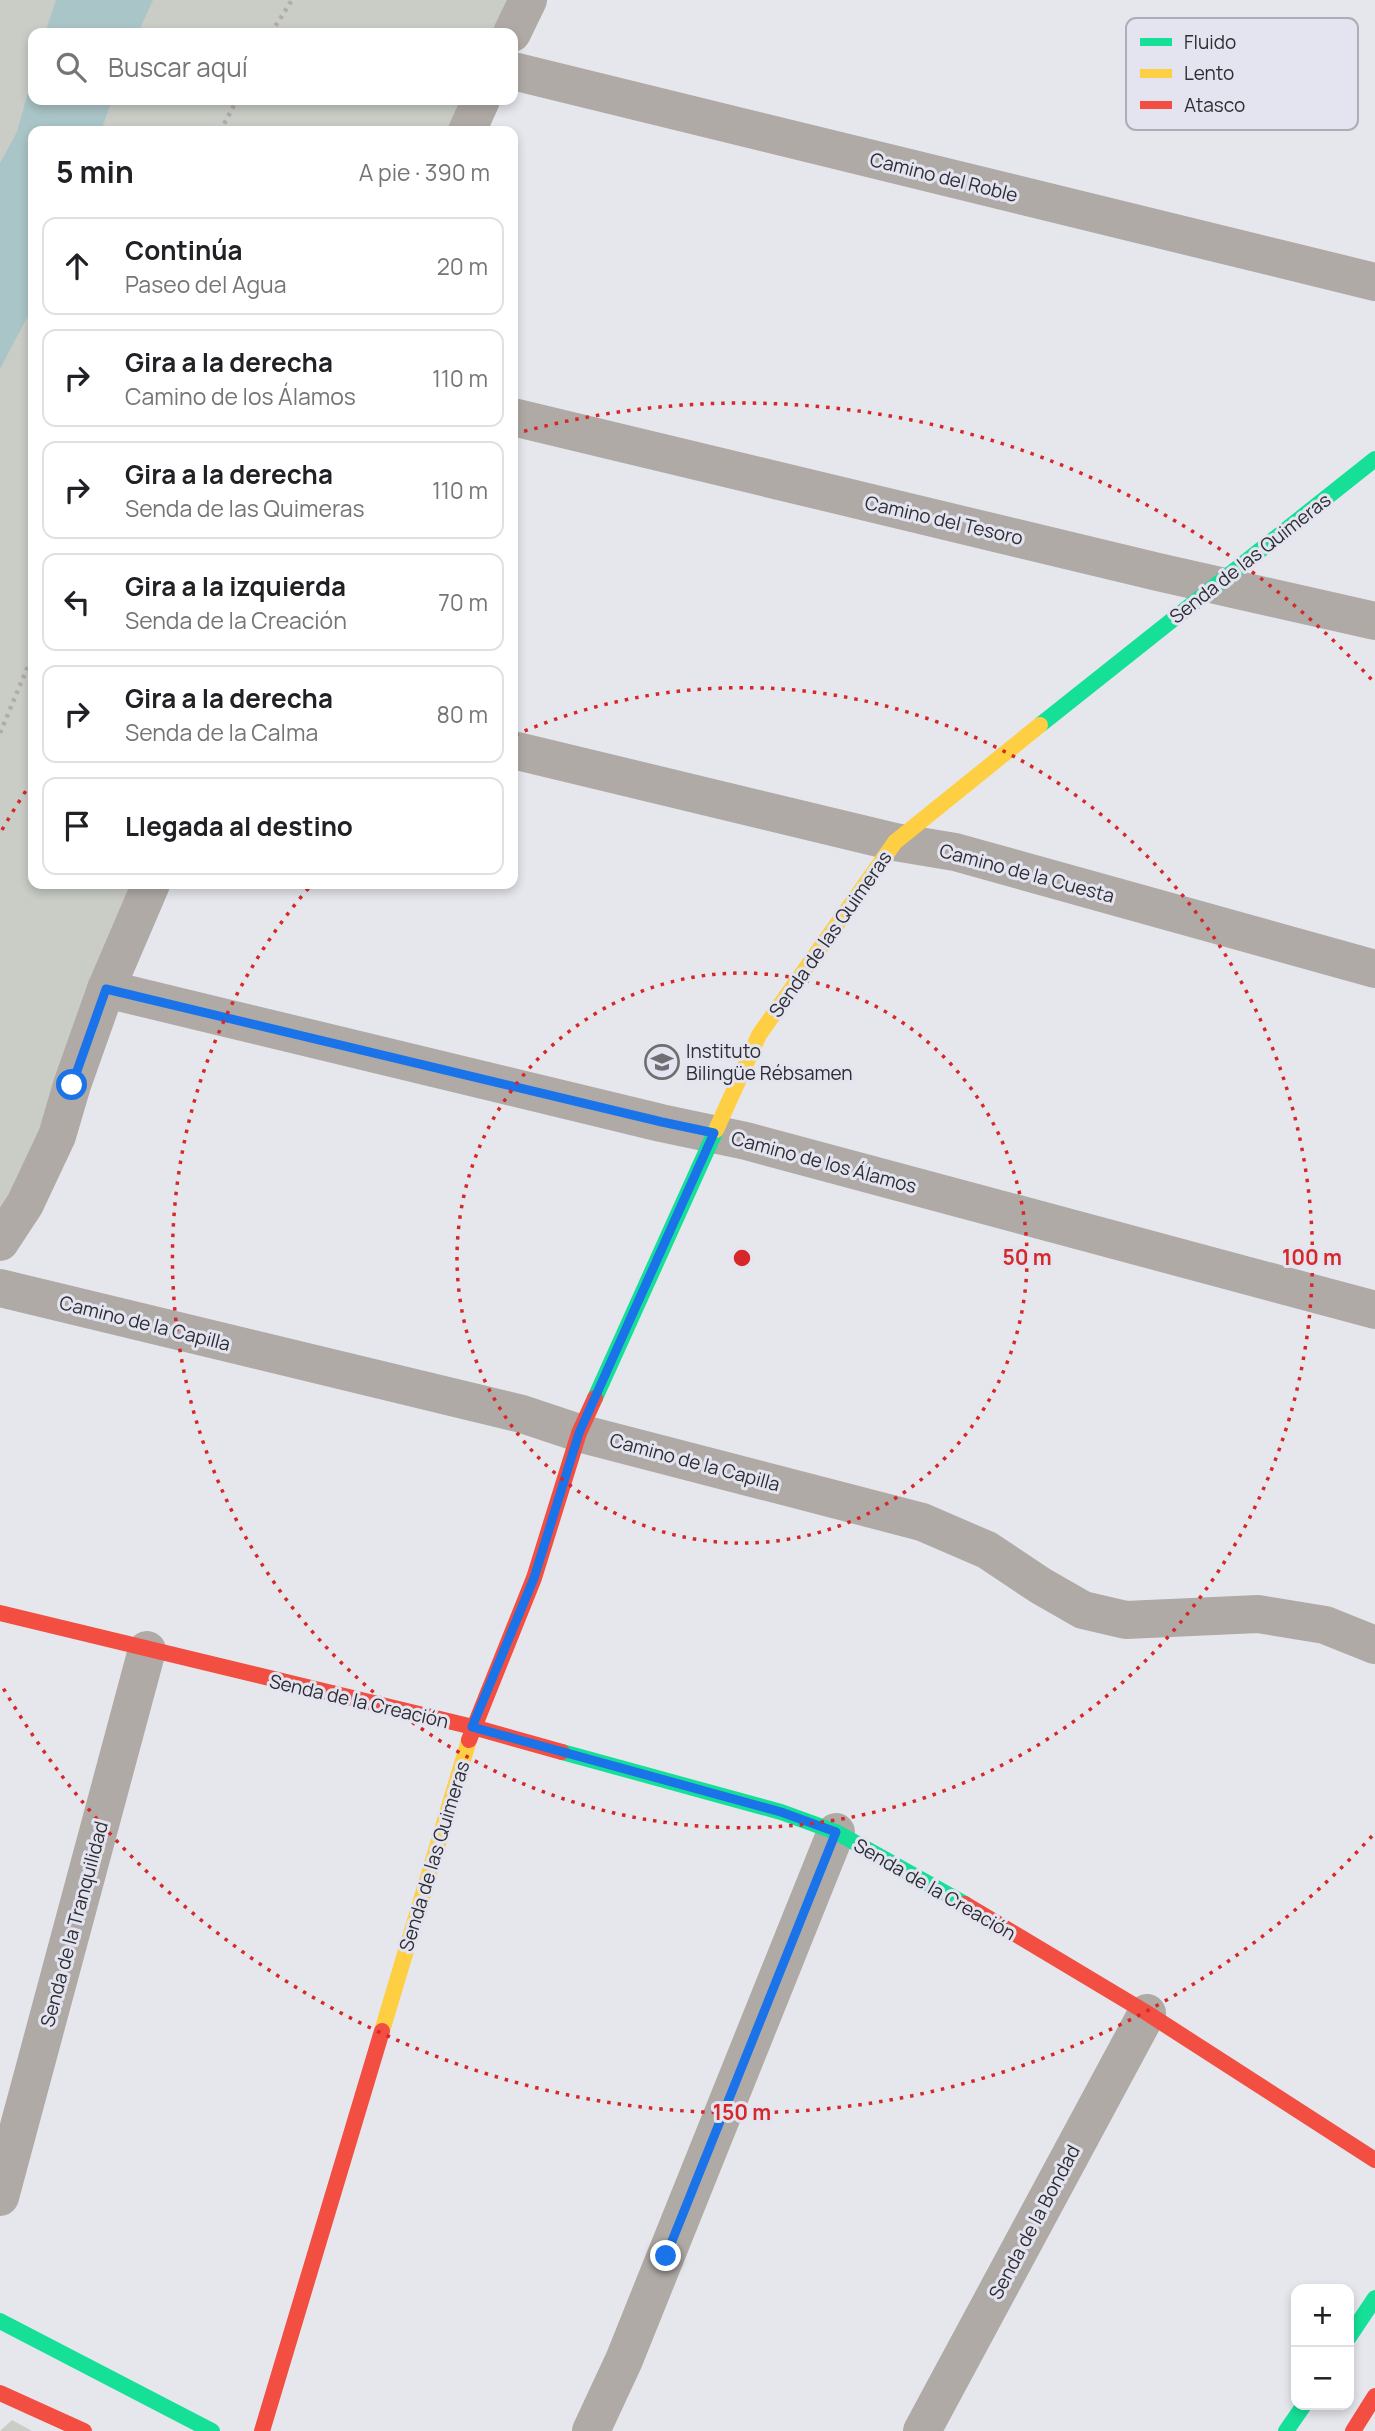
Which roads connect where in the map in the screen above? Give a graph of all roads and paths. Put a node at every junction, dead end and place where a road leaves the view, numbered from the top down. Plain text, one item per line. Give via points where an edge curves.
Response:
1 (292, 0) edge
2 (528, 0) edge
3 (274, 28) edge
4 (514, 28) edge
5 (518, 72) edge
6 (234, 105) edge
7 (479, 105) edge
8 (223, 126) edge
9 (469, 126) edge
10 (1375, 282) edge
11 (518, 418) edge
12 (1375, 459) edge
13 (1215, 584) junction
14 (1375, 621) edge
15 (28, 666) edge
16 (0, 733) edge
17 (518, 751) edge
18 (895, 842) junction
19 (149, 889) edge
20 (1375, 969) edge
21 (106, 989) junction
22 (714, 1133) junction
23 (0, 1242) edge
24 (0, 1288) edge
25 (1375, 1310) edge
26 (579, 1433) junction
27 (0, 1613) edge
28 (1375, 1644) edge
29 (147, 1650) junction
30 (472, 1727) junction
31 (836, 1832) junction
32 (1147, 2013) junction
33 (1375, 2160) edge
34 (0, 2197) edge
35 (1375, 2298) edge
36 (0, 2321) edge
37 (1354, 2330) edge
38 (0, 2393) edge
39 (1375, 2396) edge
40 (1301, 2410) edge
41 (84, 2431) edge
42 (212, 2431) edge
43 (262, 2431) edge
44 (591, 2431) edge
45 (922, 2431) edge
46 (1286, 2431) edge
47 (1353, 2431) edge

1 - 3 path
2 - 4 street
5 - 10 street, Camino del Roble
6 - 8 path
7 - 9 street
11 - 13 street, Camino del Tesoro
12 - 13 street, Senda de las Quimeras
13 - 14 street, Camino del Tesoro
13 - 18 street, Senda de las Quimeras
15 - 16 path
17 - 18 street, Camino de la Cuesta
18 - 20 street, Camino de la Cuesta via 955,852
18 - 22 street, Senda de las Quimeras via 759,1035
19 - 21 street
21 - 22 street, Camino de los Álamos
21 - 23 street via 57,1136 25,1204
22 - 25 street, Camino de los Álamos
22 - 26 street, Senda de las Quimeras
24 - 26 street, Camino de la Capilla via 508,1411
26 - 28 street, Camino de la Capilla via 922,1522 987,1550 1083,1609 1126,1620 1258,1614 1325,1625
26 - 30 street, Senda de las Quimeras via 534,1578
27 - 29 street, Senda de la Creación
29 - 30 street, Senda de la Creación
29 - 34 street, Senda de la Tranquilidad
30 - 31 street, Senda de la Creación via 781,1812
30 - 43 street, Senda de las Quimeras
31 - 32 street, Senda de la Creación
31 - 44 street
32 - 33 street, Senda de la Creación
32 - 45 street, Senda de la Bondad
35 - 37 street
36 - 42 street
38 - 41 street
39 - 47 street
40 - 46 street

